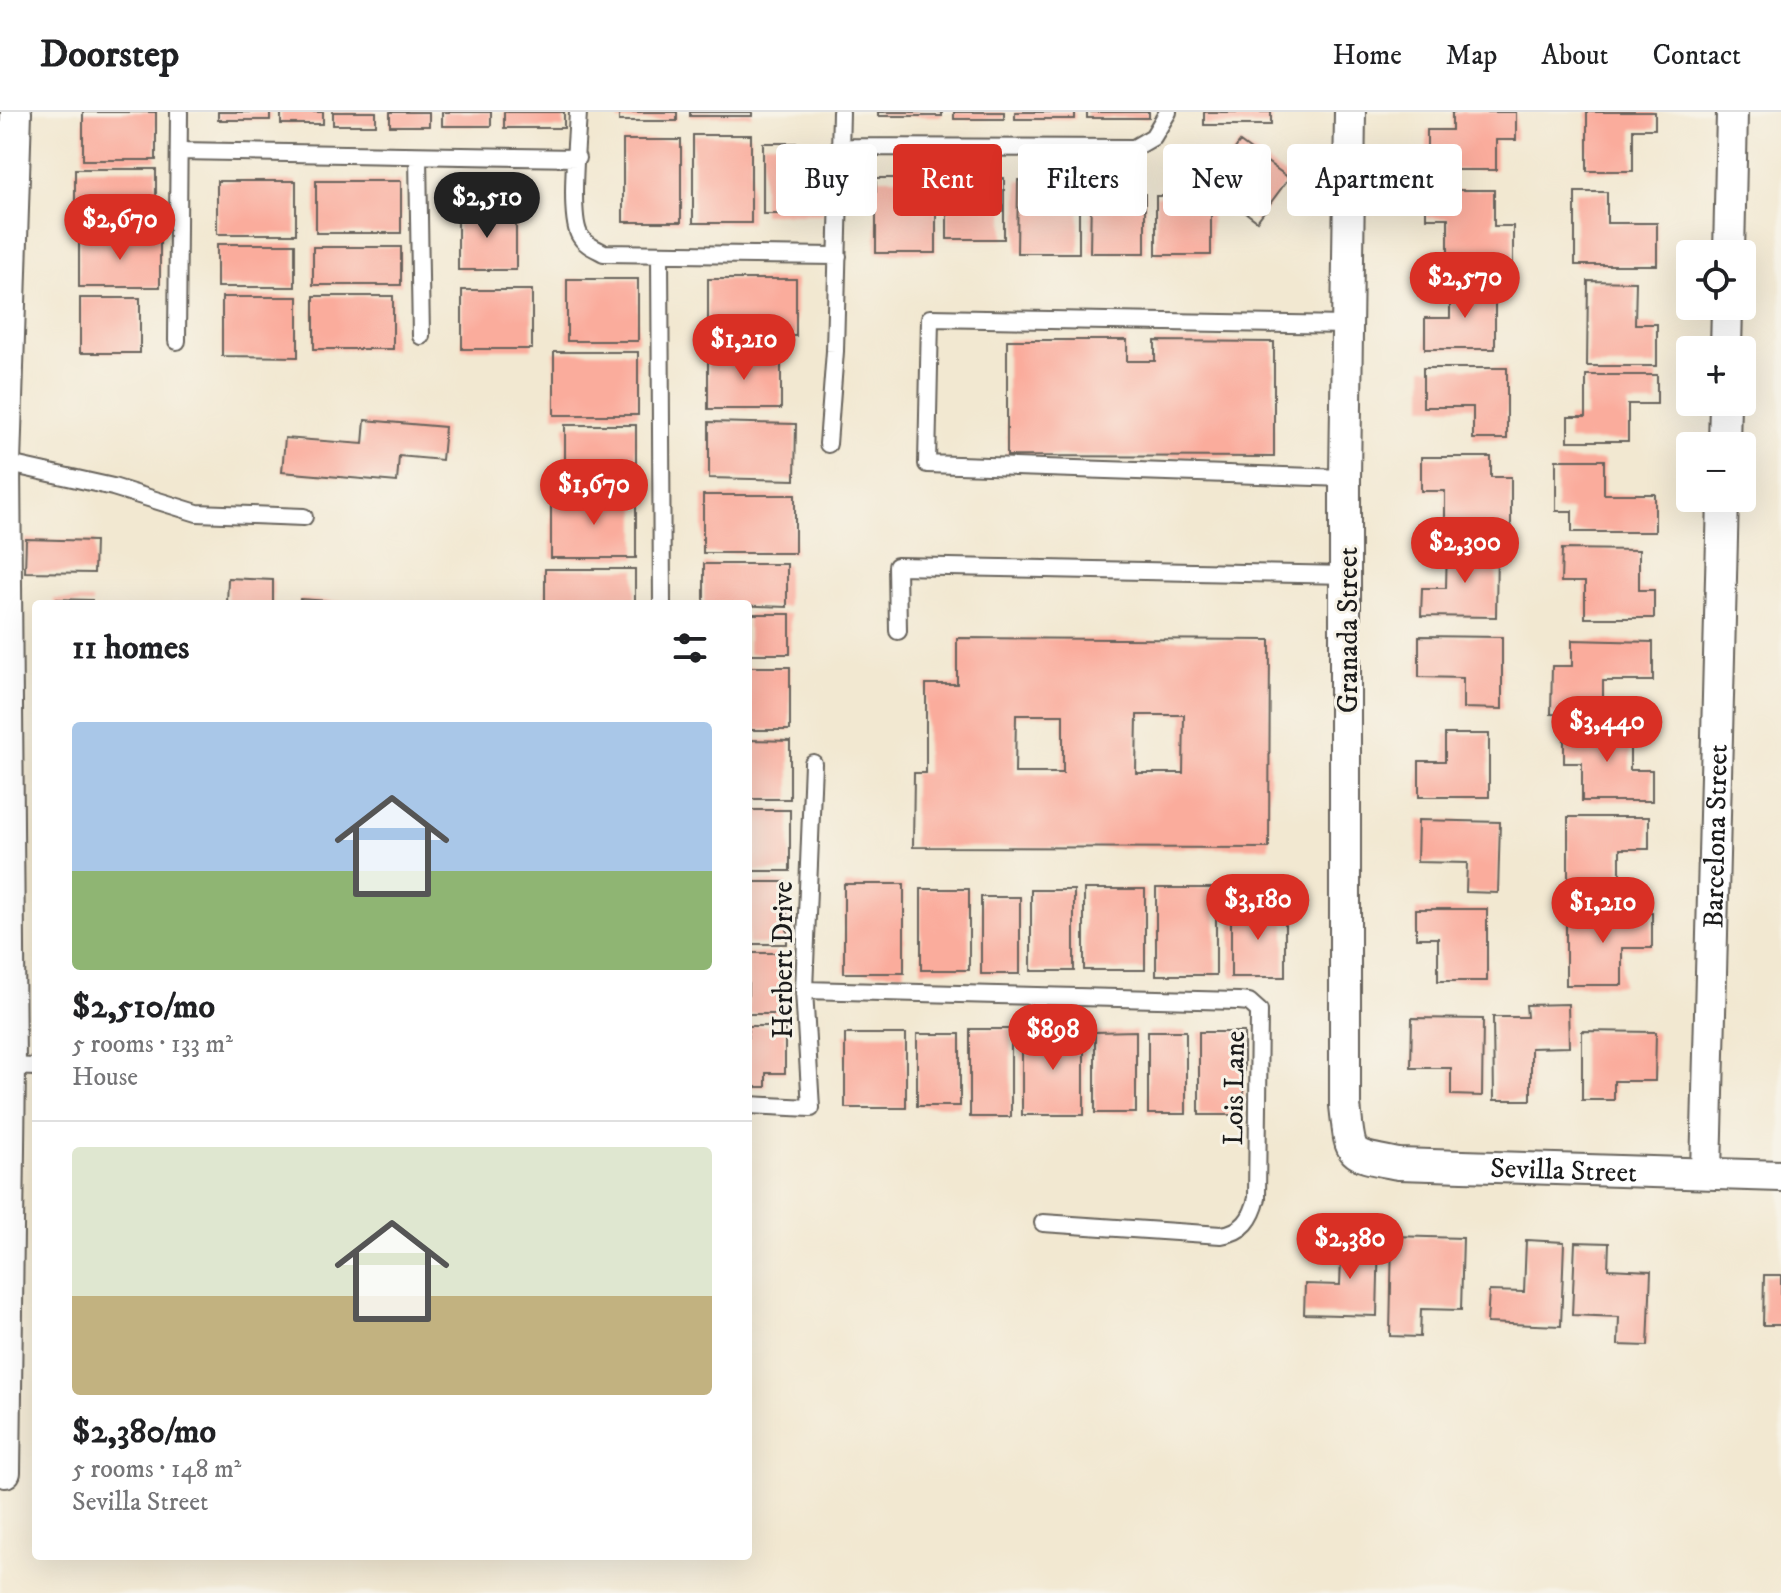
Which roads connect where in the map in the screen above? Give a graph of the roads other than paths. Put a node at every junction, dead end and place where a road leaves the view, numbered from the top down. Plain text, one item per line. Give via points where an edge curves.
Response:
1 (16, 112) edge
2 (179, 112) edge
3 (578, 112) edge
4 (841, 112) edge
5 (1168, 112) edge
6 (1350, 112) edge
7 (1732, 112) edge
8 (841, 144) edge
9 (877, 147) edge
10 (179, 151) junction
11 (418, 157) junction
12 (577, 158) junction
13 (839, 216) edge
14 (1729, 240) edge
15 (660, 254) junction
16 (838, 256) junction
17 (1347, 325) junction
18 (421, 336) dead end
19 (177, 341) dead end
20 (828, 444) dead end
21 (5, 463) junction
22 (1345, 478) junction
23 (1723, 512) edge
24 (304, 517) dead end
25 (1348, 575) junction
26 (662, 600) edge
27 (898, 631) dead end
28 (813, 763) dead end
29 (804, 990) junction
30 (23, 1067) edge
31 (752, 1105) edge
32 (1350, 1149) joint
33 (1706, 1172) junction
34 (1781, 1176) edge
35 (1043, 1223) dead end
36 (5, 1472) dead end

1 - 21 street
2 - 10 lane
3 - 12 lane
4 - 8 lane
5 - 9 lane via 1153,137 1134,148
6 - 17 street, Granada Street
7 - 14 street
10 - 11 lane
10 - 19 lane
11 - 12 lane
11 - 18 lane
12 - 15 lane via 574,216 579,235 604,253
13 - 16 lane
15 - 16 lane
15 - 26 lane
16 - 20 lane
17 - 22 street, Granada Street
17 - 22 lane via 930,318 927,464
21 - 24 lane via 197,513
21 - 30 street
22 - 25 street, Granada Street
23 - 33 street, Barcelona Street
25 - 27 lane via 897,566
25 - 32 street, Granada Street via 1345,1105
28 - 29 lane, Herbert Drive
29 - 31 lane, Herbert Drive via 811,1108
29 - 35 lane, Lois Lane via 1238,1001 1259,1011 1257,1198 1244,1226 1221,1235
30 - 36 street
32 - 33 street, Sevilla Street via 1358,1156 1399,1164
33 - 34 street, Sevilla Street

